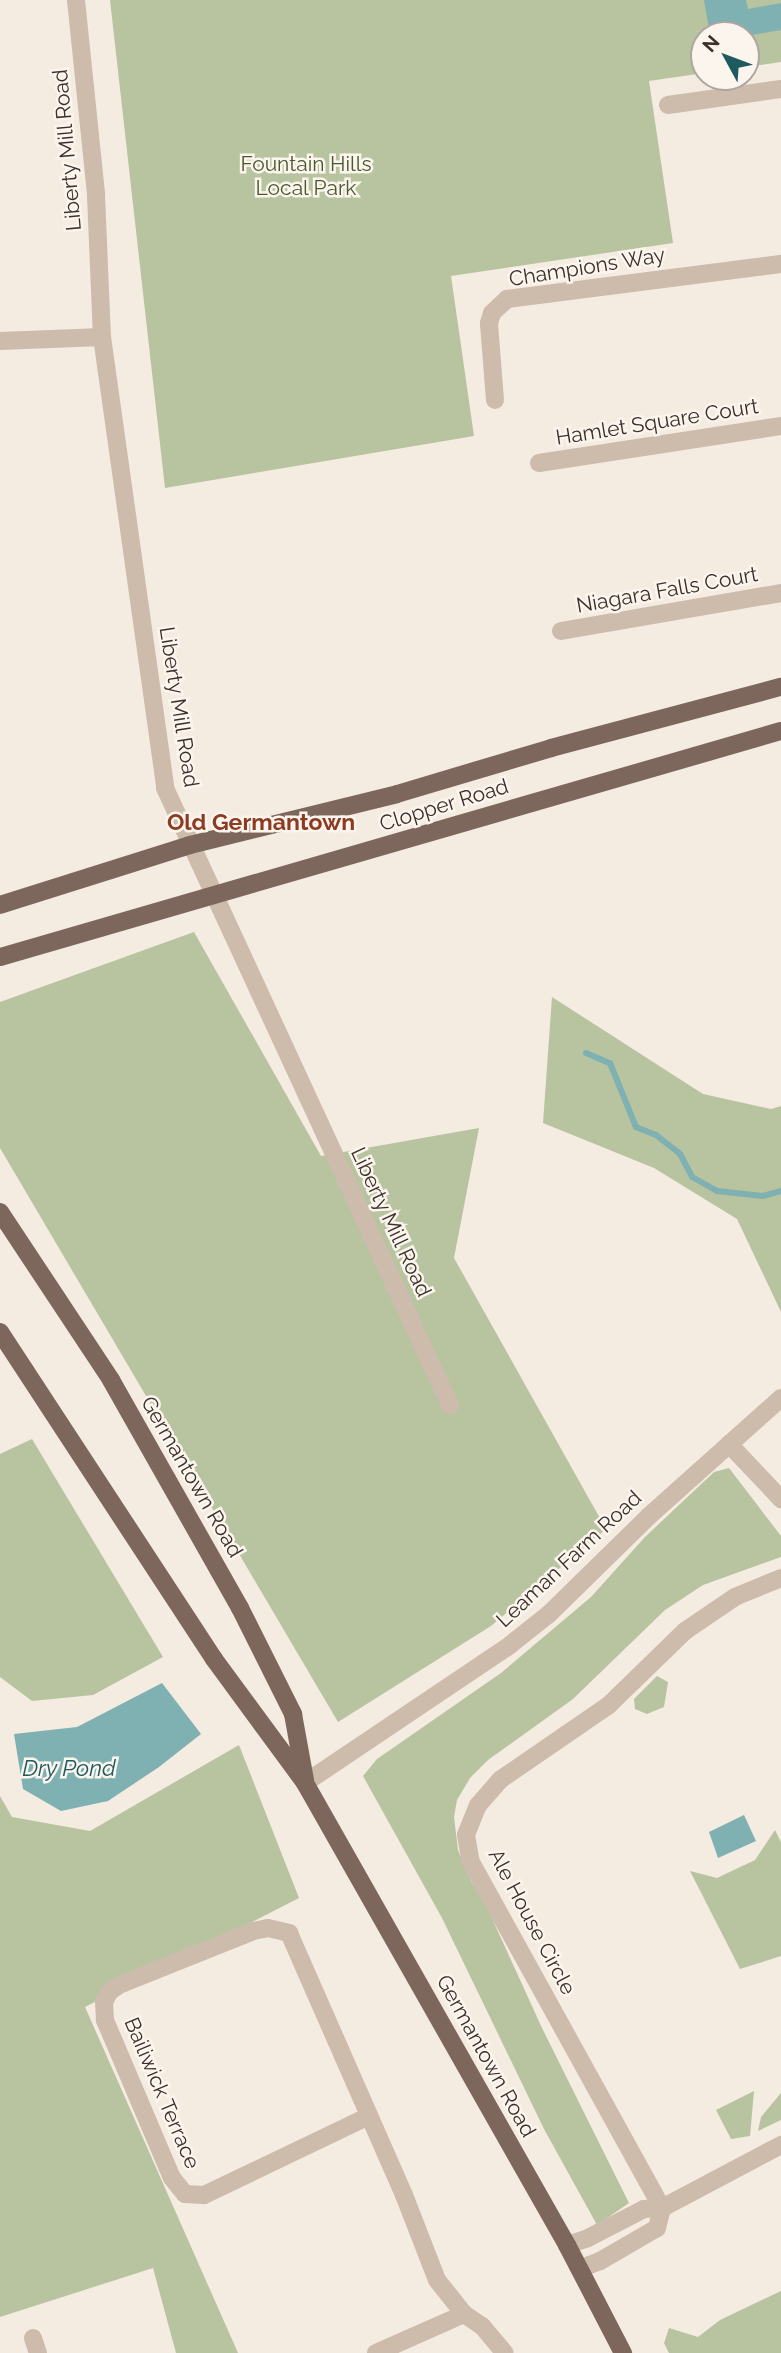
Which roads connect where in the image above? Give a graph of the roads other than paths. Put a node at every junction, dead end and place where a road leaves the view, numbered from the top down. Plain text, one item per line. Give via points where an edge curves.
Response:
1 (76, 0) edge
2 (781, 89) edge
3 (668, 106) dead end
4 (781, 264) edge
5 (102, 337) junction
6 (0, 341) edge
7 (495, 400) dead end
8 (781, 426) edge
9 (539, 463) dead end
10 (781, 593) edge
11 (561, 631) dead end
12 (781, 687) edge
13 (781, 731) edge
14 (190, 845) junction
15 (215, 897) junction
16 (0, 905) edge
17 (0, 957) edge
18 (0, 1212) edge
19 (0, 1332) edge
20 (781, 1398) edge
21 (450, 1405) dead end
22 (729, 1444) junction
23 (781, 1499) edge
24 (781, 1578) edge
25 (305, 1783) junction
26 (367, 2117) junction
27 (781, 2145) edge
28 (662, 2208) junction
29 (567, 2245) junction
30 (579, 2269) junction
31 (464, 2314) junction
32 (376, 2353) edge
33 (505, 2353) edge
34 (623, 2353) edge

1 - 5 street, Liberty Mill Road via 96,195
2 - 3 street
4 - 7 street, Champions Way via 507,299 492,313 489,323
5 - 6 street
5 - 14 street, Liberty Mill Road via 165,788
8 - 9 street, Hamlet Square Court
10 - 11 street, Niagara Falls Court
12 - 14 main road, Clopper Road via 397,794
13 - 15 main road, Clopper Road
14 - 15 street, Liberty Mill Road
14 - 16 main road, Clopper Road
15 - 17 main road, Clopper Road
15 - 21 street, Liberty Mill Road
18 - 25 main road, Germantown Road via 111,1380 240,1608 293,1714
19 - 25 main road, Germantown Road via 214,1660
20 - 22 street, Leaman Farm Road
22 - 23 street
22 - 25 street, Leaman Farm Road via 549,1614
24 - 28 street, Ale House Circle via 734,1597 685,1631 609,1704 500,1780 478,1805 466,1835 471,1862
25 - 29 main road, Germantown Road
26 - 26 street, Bailiwick Terrace via 293,1939 283,1929 253,1931 119,1985 104,2002 105,2020 172,2178 185,2194 204,2195
26 - 31 street, Bailiwick Terrace via 437,2280
27 - 28 street
28 - 29 street via 644,2209
28 - 30 street via 657,2228
29 - 30 main road, Germantown Road
30 - 34 main road, Germantown Road
31 - 32 street
31 - 33 street, Bailiwick Terrace via 482,2326

